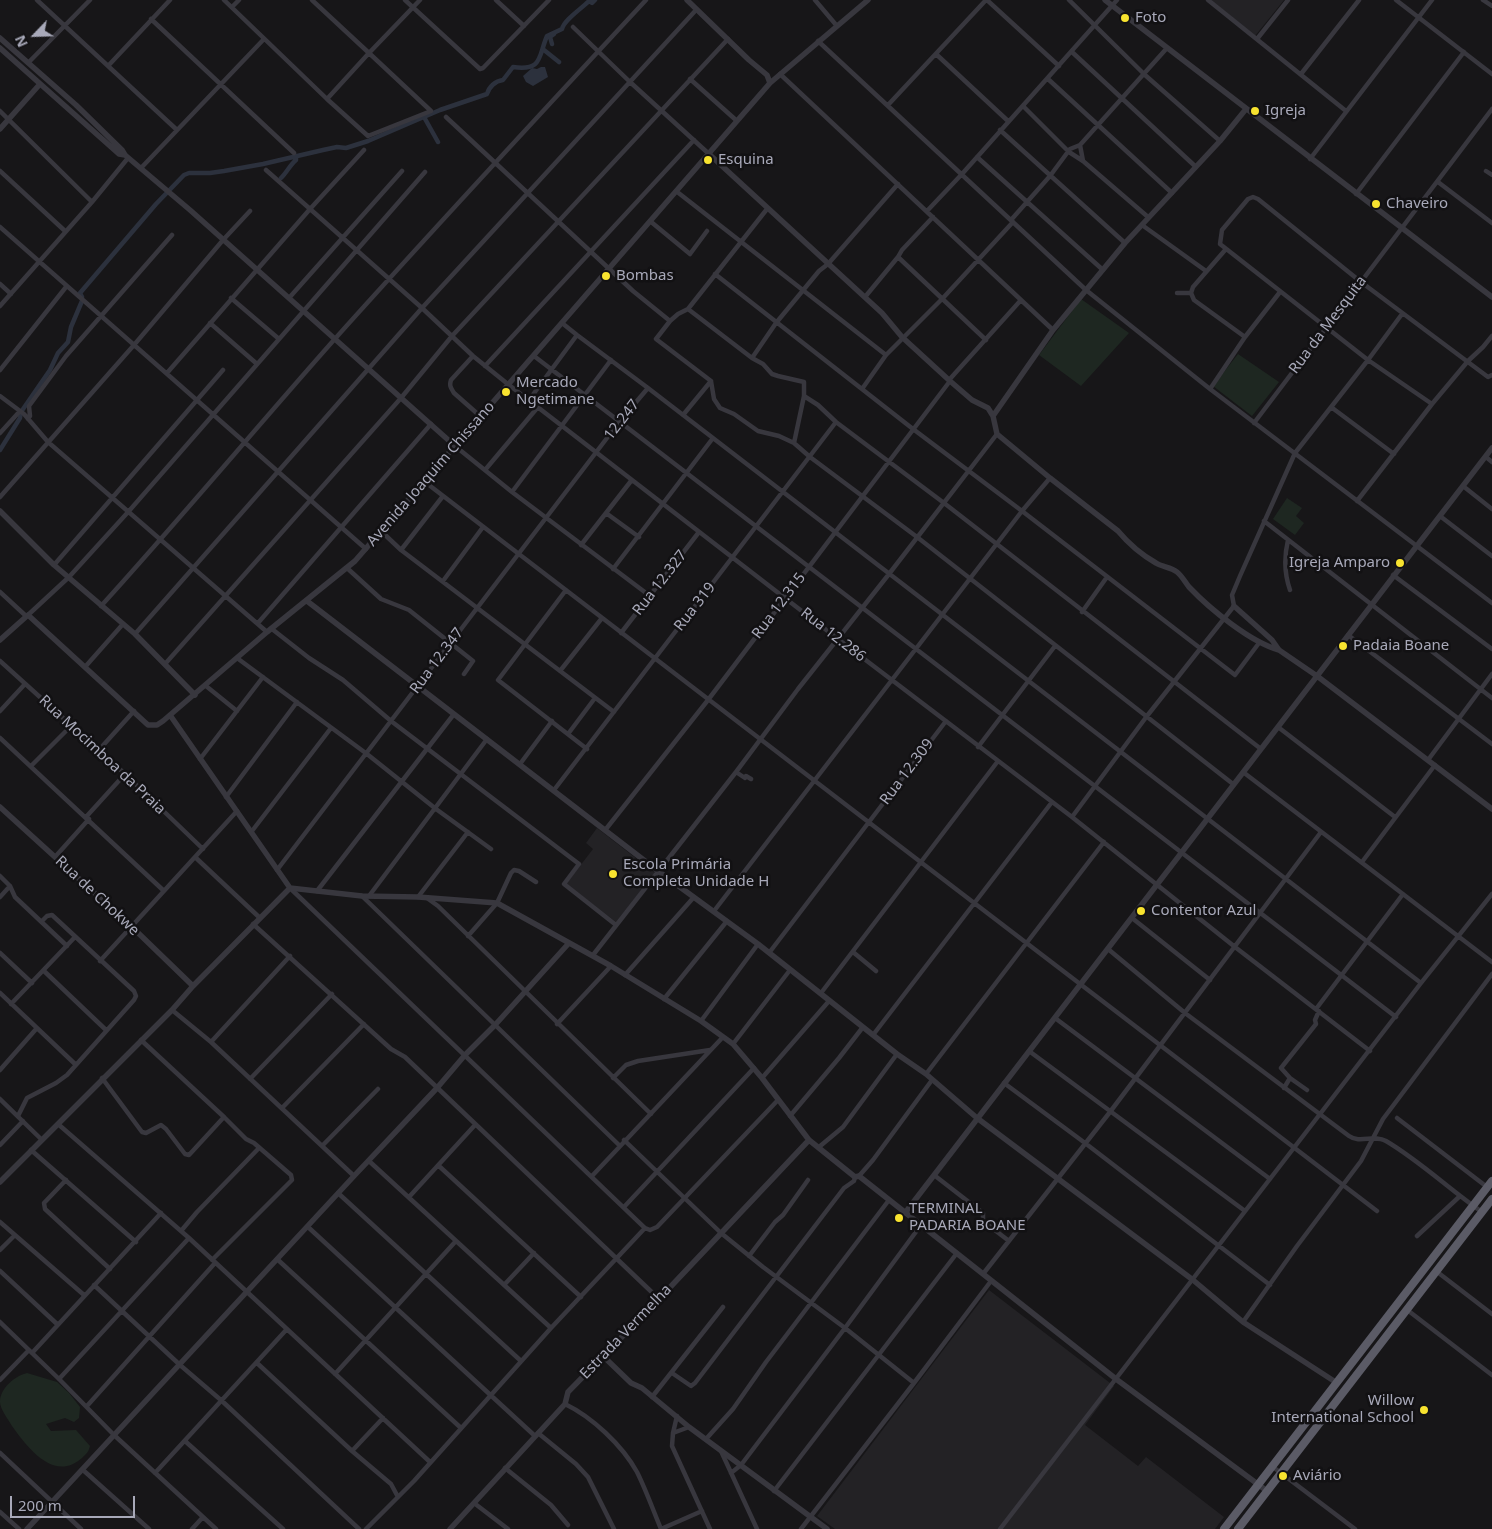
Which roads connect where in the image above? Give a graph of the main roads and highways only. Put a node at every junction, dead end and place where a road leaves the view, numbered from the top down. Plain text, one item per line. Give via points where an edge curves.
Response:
1 (1490, 1184) edge
2 (1492, 1199) edge
3 (1224, 1529) edge
4 (1238, 1529) edge

1 - 3 highway
2 - 4 highway

